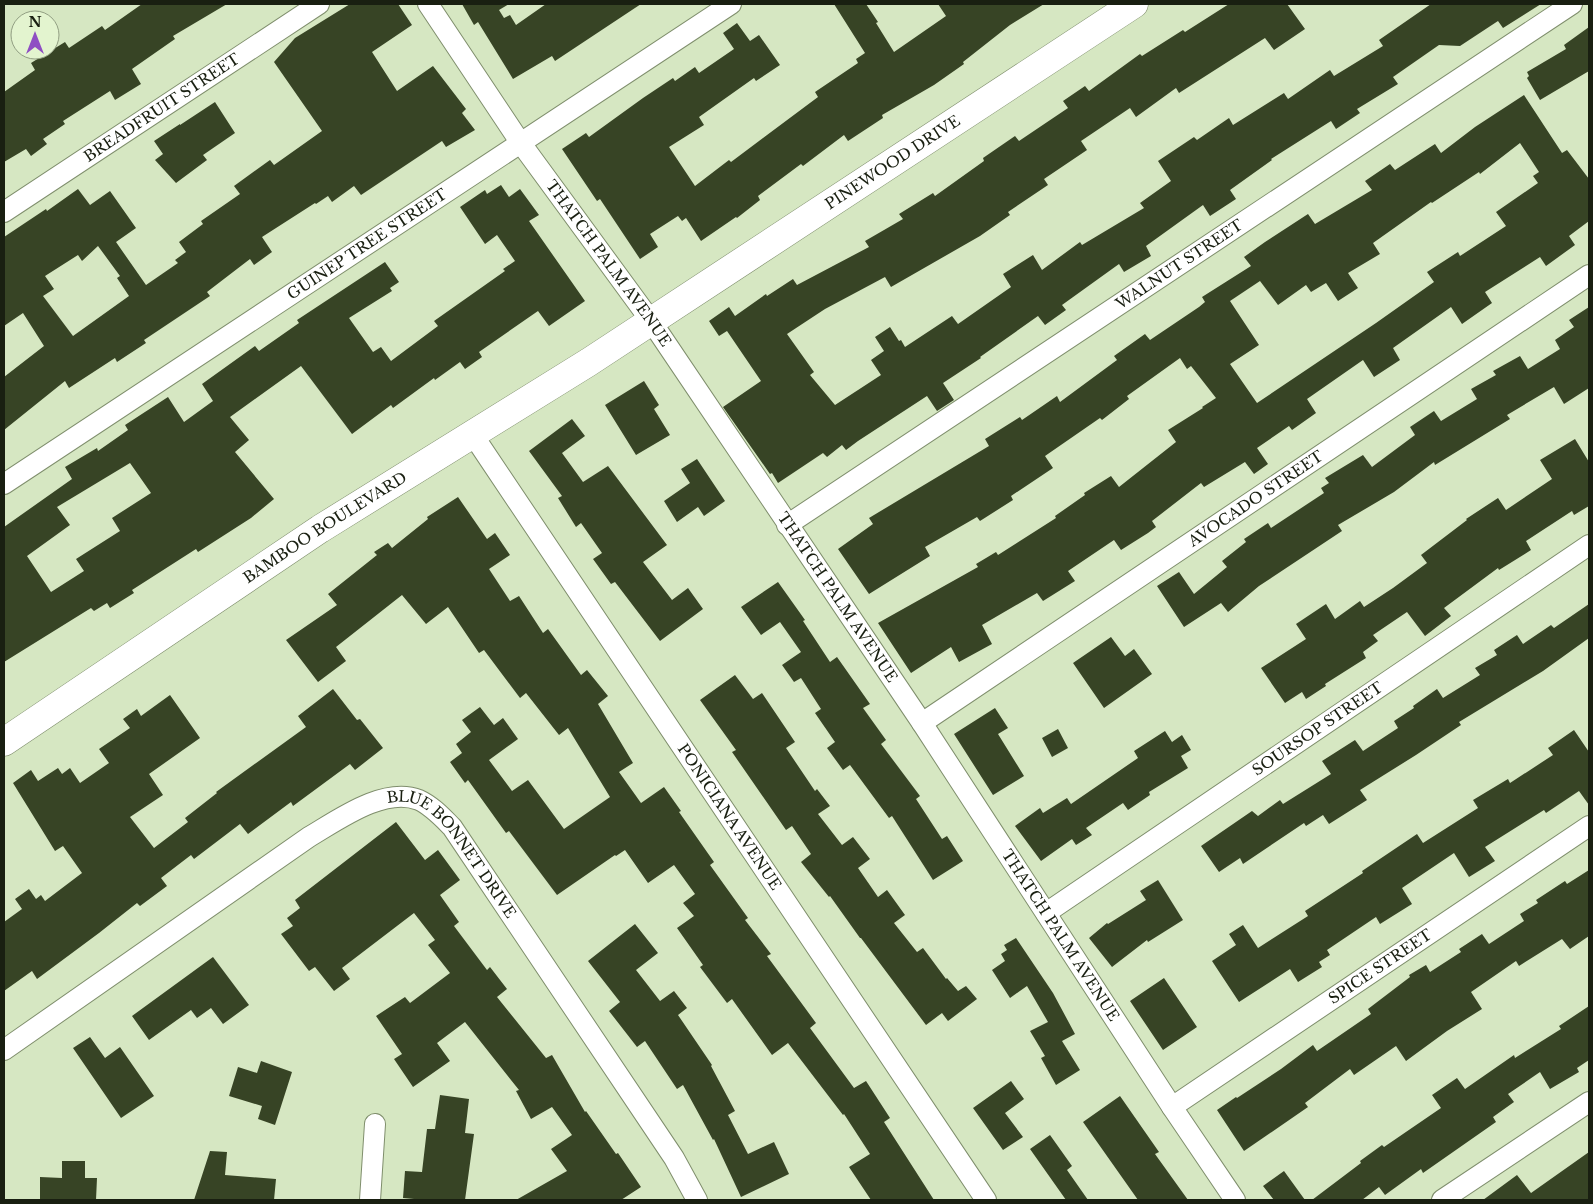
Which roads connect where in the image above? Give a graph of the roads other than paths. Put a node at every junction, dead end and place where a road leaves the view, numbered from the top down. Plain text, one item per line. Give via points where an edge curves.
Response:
1 (319, 4) edge
2 (428, 4) edge
3 (731, 4) edge
4 (1134, 4) edge
5 (1572, 4) edge
6 (520, 142) junction
7 (4, 212) edge
8 (1589, 274) edge
9 (651, 321) junction
10 (473, 434) junction
11 (4, 484) edge
12 (787, 526) junction
13 (1589, 545) edge
14 (922, 723) junction
15 (4, 742) edge
16 (1589, 826) edge
17 (1046, 913) junction
18 (4, 1050) edge
19 (1589, 1102) edge
20 (1172, 1108) junction
21 (375, 1124) dead end
22 (370, 1200) edge
23 (697, 1200) edge
24 (986, 1200) edge
25 (1235, 1200) edge
26 (1442, 1200) edge

1 - 7 street, BREADFRUIT STREET
2 - 6 street, THATCH PALM AVENUE
3 - 6 street, GUINEP TREE STREET
4 - 9 main road, PINEWOOD DRIVE
5 - 12 street, WALNUT STREET
6 - 9 street, THATCH PALM AVENUE
6 - 11 street, GUINEP TREE STREET
8 - 14 street, AVOCADO STREET
9 - 10 main road, BAMBOO BOULEVARD
9 - 12 street, THATCH PALM AVENUE
10 - 15 main road, BAMBOO BOULEVARD via 320,530
10 - 24 street, PONICIANA AVENUE
12 - 14 street, THATCH PALM AVENUE
13 - 17 street, SOURSOP STREET
14 - 17 street, THATCH PALM AVENUE
16 - 20 street, SPICE STREET
17 - 20 street, THATCH PALM AVENUE
18 - 23 street, BLUE BONNET DRIVE via 309,837 375,802 410,798 427,805 452,827 674,1158
19 - 26 street
20 - 25 street, THATCH PALM AVENUE
21 - 22 street

